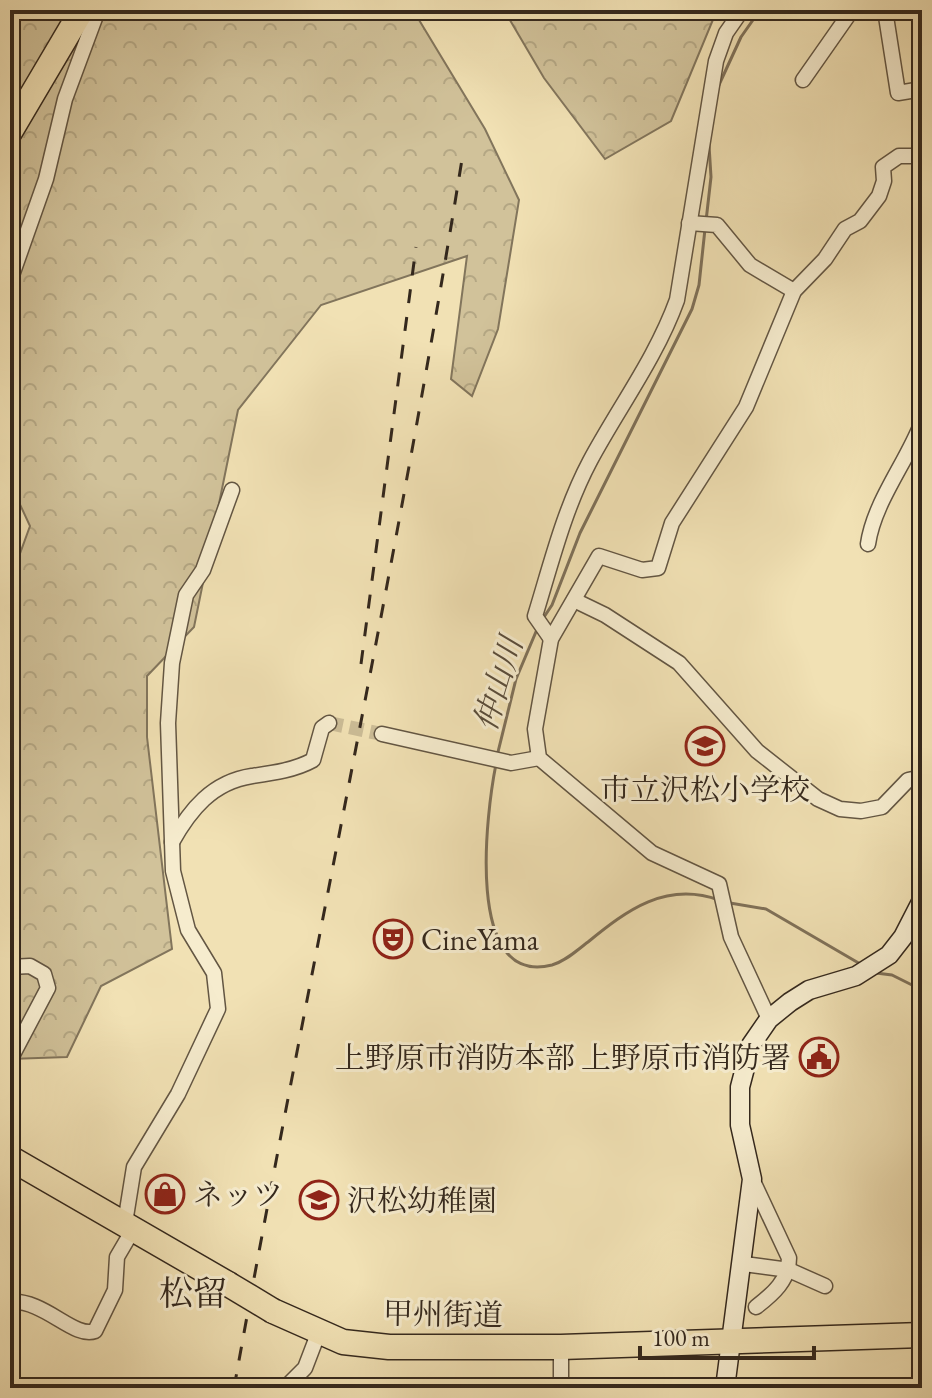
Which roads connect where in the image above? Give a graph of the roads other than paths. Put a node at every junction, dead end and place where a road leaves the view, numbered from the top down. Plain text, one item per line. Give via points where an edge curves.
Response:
1 (82, 10) edge
2 (98, 10) edge
3 (742, 10) edge
4 (852, 10) edge
5 (885, 10) edge
6 (803, 80) dead end
7 (922, 89) edge
8 (10, 132) edge
9 (922, 156) edge
10 (689, 223) junction
11 (10, 281) edge
12 (794, 291) junction
13 (922, 422) edge
14 (232, 490) dead end
15 (868, 544) dead end
16 (574, 600) junction
17 (551, 639) junction
18 (329, 723) dead end
19 (382, 734) tunnel mouth
20 (539, 758) junction
21 (922, 765) edge
22 (917, 778) edge
23 (170, 846) junction
24 (922, 900) edge
25 (10, 967) edge
26 (769, 1019) junction
27 (10, 1060) edge
28 (10, 1158) edge
29 (752, 1179) junction
30 (129, 1226) junction
31 (744, 1264) junction
32 (789, 1270) junction
33 (825, 1286) dead end
34 (12, 1304) edge
35 (756, 1307) dead end
36 (318, 1334) junction
37 (922, 1335) edge
38 (730, 1342) junction
39 (561, 1347) junction
40 (285, 1388) edge
41 (561, 1388) edge
42 (725, 1388) edge

1 - 8 highway
2 - 11 street
3 - 10 street via 720,47
4 - 6 street
5 - 7 street via 898,93
9 - 12 street via 899,156 883,167 879,196
10 - 12 street via 717,225 750,265
10 - 17 street via 668,326 573,495 535,616
12 - 16 street via 746,407 672,523 658,568 642,570 599,556
13 - 15 street via 871,525
14 - 23 street via 203,570 186,595 172,663
16 - 17 street
16 - 22 street via 679,663 757,751 818,799 850,810 882,807
17 - 20 street via 535,729
18 - 23 street via 322,728 313,760 224,785 195,807
19 - 20 street via 504,762
20 - 26 street via 652,853 719,884 731,937
21 - 22 street
23 - 30 street via 182,913 212,964 218,1009 178,1094 134,1167
24 - 26 street via 889,955 856,976 809,990
25 - 27 street via 30,966 44,974 48,988
26 - 29 street via 747,1055 740,1087 740,1125
28 - 30 highway, 甲州街道
29 - 31 street
29 - 32 street via 789,1258
30 - 34 street via 117,1257 115,1290 95,1331 80,1332 29,1302
30 - 36 highway, 甲州街道, bridge
31 - 32 street
31 - 38 street
32 - 33 street
32 - 35 street
36 - 39 highway, 甲州街道 via 389,1347
36 - 40 street via 305,1368
37 - 38 highway, 甲州街道
38 - 39 highway, 甲州街道
38 - 42 street
39 - 41 street

